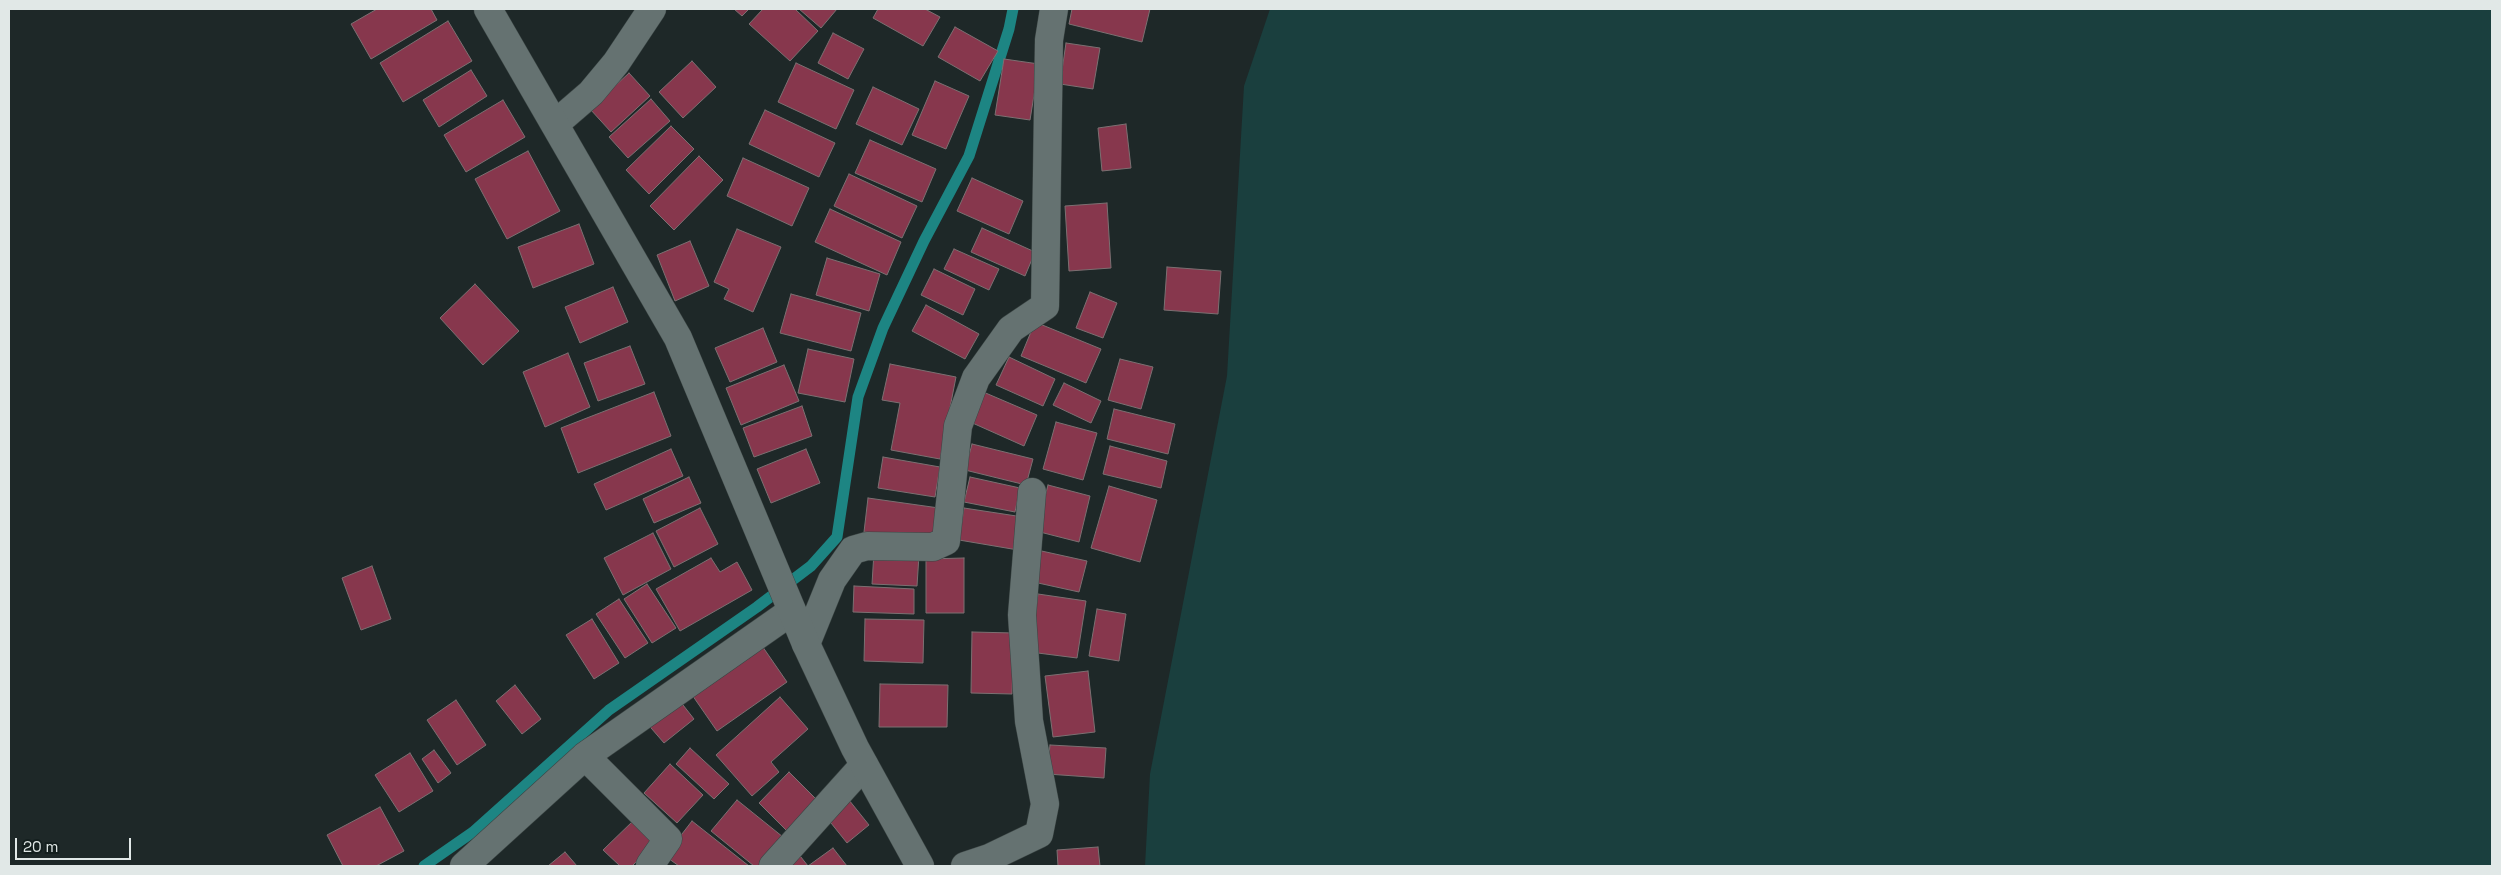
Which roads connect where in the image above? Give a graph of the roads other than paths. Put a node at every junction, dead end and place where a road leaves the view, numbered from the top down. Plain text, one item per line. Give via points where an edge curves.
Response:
1 (488, 9) edge
2 (652, 9) edge
3 (1054, 9) edge
4 (554, 124) junction
5 (1032, 492) dead end
6 (792, 611) junction
7 (806, 644) junction
8 (585, 756) junction
9 (864, 765) junction
10 (464, 866) edge
11 (652, 866) edge
12 (773, 866) edge
13 (920, 866) edge
14 (965, 866) edge

1 - 4 street
2 - 4 street via 616,63 591,93
3 - 7 street via 1049,40 1045,306 1011,329 976,378 958,426 946,541 933,547 867,546 853,550 832,580
4 - 6 street via 678,338
5 - 14 street via 1022,615 1029,720 1045,804 1039,834
6 - 7 street
6 - 8 street
7 - 9 street
8 - 10 street
8 - 11 street via 668,839
9 - 12 street
9 - 13 street

